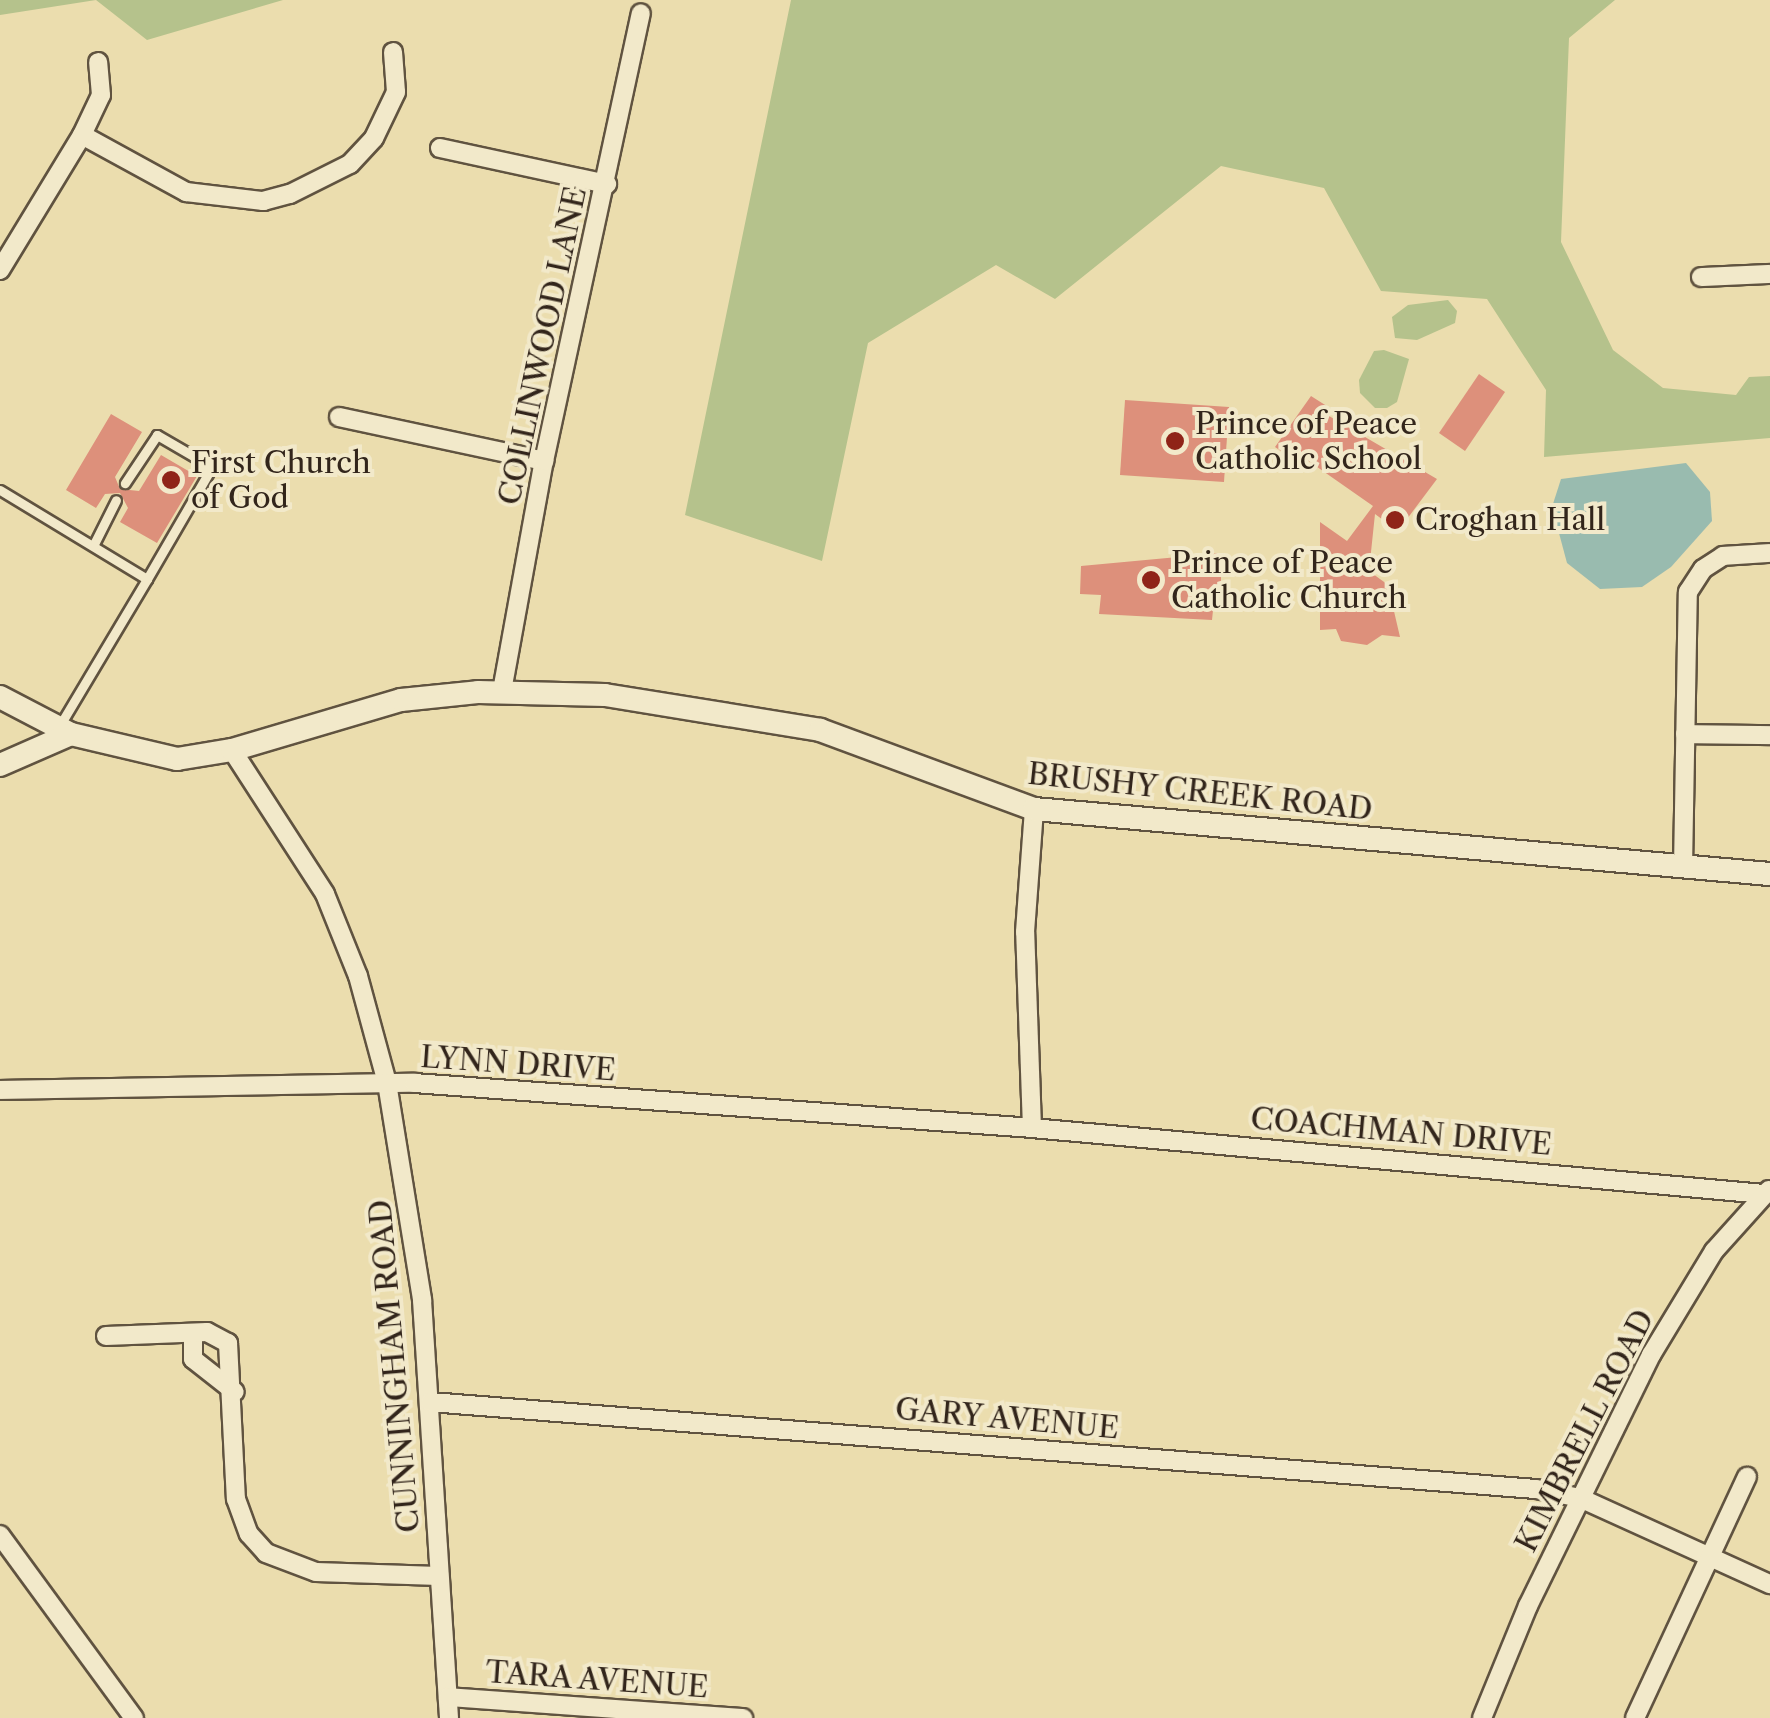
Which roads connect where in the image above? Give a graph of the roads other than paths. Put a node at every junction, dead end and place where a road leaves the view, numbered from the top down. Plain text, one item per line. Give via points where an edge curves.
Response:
1 (642, 13) dead end
2 (393, 52) dead end
3 (98, 62) dead end
4 (82, 135) junction
5 (440, 148) dead end
6 (606, 184) junction
7 (0, 270) edge
8 (1770, 274) edge
9 (1701, 277) dead end
10 (340, 418) dead end
11 (544, 461) junction
12 (125, 483) dead end
13 (0, 490) edge
14 (116, 500) dead end
15 (94, 544) junction
16 (1770, 554) edge
17 (146, 579) junction
18 (502, 691) junction
19 (0, 698) edge
20 (65, 731) junction
21 (1685, 734) junction
22 (1770, 734) edge
23 (232, 750) junction
24 (0, 765) edge
25 (1034, 809) junction
26 (1683, 868) junction
27 (1770, 874) edge
28 (387, 1083) junction
29 (0, 1090) edge
30 (1032, 1128) junction
31 (1768, 1192) edge
32 (193, 1333) junction
33 (106, 1336) dead end
34 (235, 1392) junction
35 (430, 1402) junction
36 (1747, 1477) dead end
37 (1580, 1498) junction
38 (0, 1535) edge
39 (1710, 1558) junction
40 (439, 1576) junction
41 (1770, 1584) edge
42 (448, 1696) junction
43 (134, 1718) edge
44 (449, 1718) edge
45 (743, 1718) edge
46 (1482, 1718) edge
47 (1634, 1718) edge

1 - 6 street, COLLINWOOD LANE
2 - 4 street via 396,92 374,138 350,164 290,194 263,201 186,192
3 - 4 street via 100,95
4 - 7 street
5 - 6 street
6 - 11 street, COLLINWOOD LANE
8 - 9 street
10 - 11 street
11 - 18 street, COLLINWOOD LANE
12 - 17 lane via 157,435 207,464 209,472
13 - 15 lane
14 - 15 lane
15 - 17 lane
16 - 21 street via 1723,556 1703,569 1688,592
17 - 20 lane
18 - 23 street, BRUSHY CREEK ROAD via 366,707
18 - 25 street, BRUSHY CREEK ROAD via 605,695 789,722
19 - 20 street, BRUSHY CREEK ROAD
20 - 23 street, BRUSHY CREEK ROAD via 177,759
20 - 24 street
21 - 22 street
21 - 26 street
23 - 28 street, CUNNINGHAM ROAD via 325,894 358,976
25 - 26 street, BRUSHY CREEK ROAD
25 - 30 street via 1025,932
26 - 27 street, BRUSHY CREEK ROAD
28 - 29 street, LYNN DRIVE
28 - 30 street, LYNN DRIVE
28 - 35 street, CUNNINGHAM ROAD via 417,1246
30 - 31 street, COACHMAN DRIVE
31 - 37 street, KIMBRELL ROAD via 1698,1276
32 - 33 street
32 - 34 street via 193,1359
32 - 34 street via 218,1334 228,1343
34 - 40 street via 236,1499 256,1544 277,1561 316,1572
35 - 37 street, GARY AVENUE via 1536,1488
35 - 40 street, CUNNINGHAM ROAD
36 - 39 street
37 - 39 street, GARY AVENUE
37 - 46 street, KIMBRELL ROAD
38 - 43 street
39 - 41 street, GARY AVENUE
39 - 47 street
40 - 42 street, CUNNINGHAM ROAD
42 - 44 street, CUNNINGHAM ROAD
42 - 45 street, TARA AVENUE

